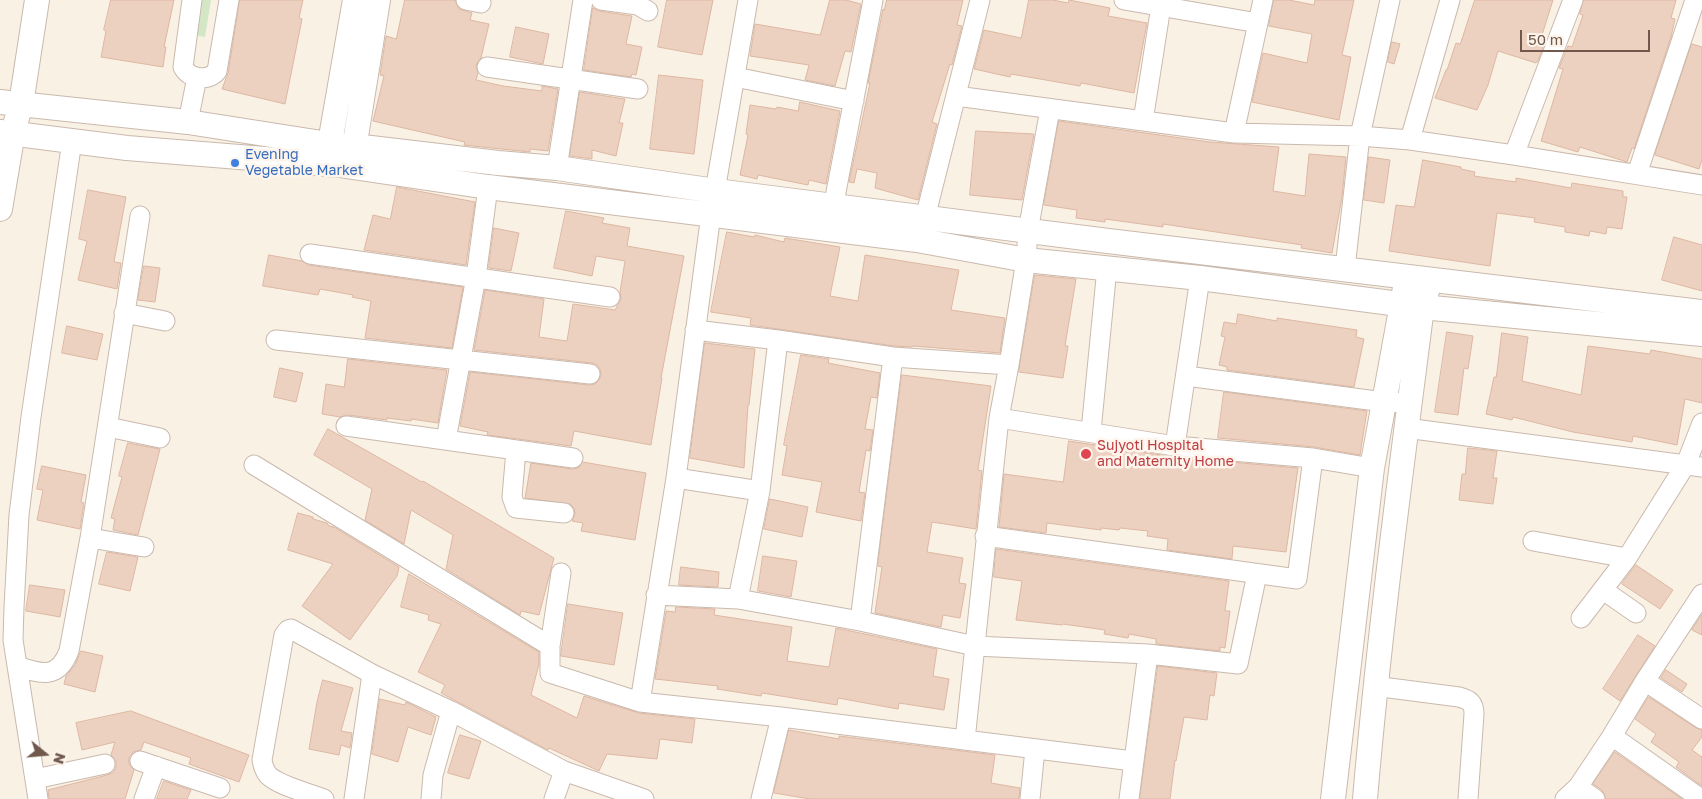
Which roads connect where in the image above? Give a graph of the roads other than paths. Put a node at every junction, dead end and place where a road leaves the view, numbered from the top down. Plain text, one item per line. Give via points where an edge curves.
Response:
1 (37, 0) edge
2 (192, 0) edge
3 (229, 0) edge
4 (354, 0) edge
5 (378, 0) edge
6 (583, 0) edge
7 (602, 0) edge
8 (748, 0) edge
9 (873, 0) edge
10 (980, 0) edge
11 (1124, 0) edge
12 (1263, 0) edge
13 (1390, 0) edge
14 (1450, 0) edge
15 (1573, 0) edge
16 (1695, 0) edge
17 (1161, 6) junction
18 (648, 11) dead end
19 (1258, 23) junction
20 (487, 67) dead end
21 (197, 77) junction
22 (735, 77) junction
23 (571, 79) junction
24 (638, 90) dead end
25 (956, 96) junction
26 (854, 101) junction
27 (10, 103) edge
28 (1050, 109) junction
29 (1143, 121) junction
30 (188, 122) junction
31 (6, 132) edge
32 (1234, 133) junction
33 (1360, 136) junction
34 (1410, 140) junction
35 (72, 142) junction
36 (328, 154) junction
37 (1514, 155) junction
38 (353, 157) junction
39 (557, 168) junction
40 (1637, 174) junction
41 (1702, 185) edge
42 (488, 187) junction
43 (716, 191) junction
44 (832, 205) junction
45 (0, 210) edge
46 (711, 214) junction
47 (140, 216) dead end
48 (925, 218) junction
49 (829, 229) junction
50 (1028, 231) junction
51 (310, 254) dead end
52 (1026, 260) junction
53 (1107, 268) junction
54 (1345, 268) junction
55 (476, 276) junction
56 (1408, 276) junction
57 (1200, 278) junction
58 (1430, 280) junction
59 (610, 297) dead end
60 (1412, 306) junction
61 (1702, 312) edge
62 (124, 313) junction
63 (165, 320) dead end
64 (695, 330) junction
65 (1702, 334) edge
66 (276, 340) dead end
67 (778, 340) junction
68 (893, 357) junction
69 (461, 360) junction
70 (1009, 365) junction
71 (590, 374) dead end
72 (1186, 376) junction
73 (1384, 402) junction
74 (1410, 403) junction
75 (999, 418) junction
76 (1702, 423) edge
77 (346, 426) dead end
78 (108, 427) junction
79 (1406, 428) junction
80 (1091, 431) junction
81 (160, 438) dead end
82 (446, 440) junction
83 (1175, 446) junction
84 (516, 450) junction
85 (573, 458) dead end
86 (1313, 458) junction
87 (254, 465) dead end
88 (1694, 466) edge
89 (1372, 468) junction
90 (676, 478) junction
91 (760, 491) junction
92 (564, 513) dead end
93 (985, 536) junction
94 (90, 538) junction
95 (1533, 541) dead end
96 (144, 547) dead end
97 (1627, 558) junction
98 (561, 573) dead end
99 (1257, 574) junction
100 (1603, 590) junction
101 (656, 594) junction
102 (1702, 594) edge
103 (738, 600) junction
104 (1636, 613) dead end
105 (1581, 618) dead end
106 (860, 621) junction
107 (550, 646) junction
108 (975, 646) junction
109 (1148, 654) junction
110 (16, 666) junction
111 (372, 674) junction
112 (1645, 681) junction
113 (1374, 686) junction
114 (640, 702) junction
115 (451, 712) junction
116 (1701, 716) edge
117 (781, 718) junction
118 (1612, 736) junction
119 (965, 740) junction
120 (1036, 749) junction
121 (1134, 760) junction
122 (105, 764) dead end
123 (564, 771) junction
124 (35, 779) junction
125 (220, 788) dead end
126 (1571, 793) edge
127 (38, 799) edge
128 (144, 799) edge
129 (324, 799) edge
130 (354, 799) edge
131 (431, 799) edge
132 (554, 799) edge
133 (644, 799) edge
134 (761, 799) edge
135 (1030, 799) edge
136 (1129, 799) edge
137 (1333, 799) edge
138 (1364, 799) edge
139 (1468, 799) edge
140 (1595, 799) edge
141 (1701, 799) edge

1 - 27 street
2 - 21 street via 183,67 188,74
3 - 21 street via 217,71 209,77
4 - 36 street
5 - 38 street
6 - 23 street
7 - 18 street via 638,5
8 - 22 street
9 - 26 street
10 - 25 street
11 - 17 street
12 - 19 street
13 - 33 street
14 - 34 street
15 - 37 street
16 - 40 street
17 - 19 street
17 - 29 street
19 - 32 street
20 - 23 street
21 - 30 street
22 - 26 street
22 - 43 street
23 - 24 street
23 - 39 street
25 - 28 street
25 - 48 street
26 - 44 street
27 - 30 street
27 - 31 street
28 - 29 street
28 - 50 street
29 - 32 street
30 - 36 street
31 - 35 street
31 - 45 street
32 - 33 street
33 - 34 street
33 - 54 street
34 - 37 street
35 - 36 street via 127,148
35 - 110 street via 38,362 20,516 12,630
36 - 38 street via 341,146
37 - 40 street
38 - 39 street
38 - 42 street
39 - 43 street
40 - 41 street
42 - 46 street
42 - 55 street
43 - 44 street
43 - 46 street
44 - 48 street
44 - 49 street
46 - 49 street
46 - 64 street
47 - 62 street
48 - 50 street
49 - 52 street via 917,240
50 - 52 street
50 - 54 street
51 - 55 street
52 - 53 street
52 - 70 street
53 - 57 street
53 - 80 street
54 - 56 street
55 - 59 street
55 - 69 street
56 - 58 street
56 - 60 street
57 - 60 street
57 - 72 street
58 - 60 street
58 - 61 street
60 - 65 street
60 - 73 street
60 - 74 street
62 - 63 street
62 - 78 street
64 - 67 street
64 - 90 street
66 - 69 street
67 - 68 street
67 - 91 street
68 - 70 street
68 - 106 street
69 - 71 street
69 - 82 street
70 - 75 street
72 - 73 street
72 - 83 street
73 - 74 street
73 - 89 street
74 - 79 street
75 - 80 street
75 - 93 street
76 - 88 street
77 - 82 street
78 - 81 street
78 - 94 street
79 - 88 street
79 - 113 street
80 - 83 street
82 - 84 street
83 - 86 street
84 - 85 street
84 - 92 street via 512,497 516,508
86 - 89 street
86 - 99 street via 1297,579
87 - 107 street
88 - 97 street
89 - 137 street
90 - 91 street
90 - 101 street
91 - 103 street
93 - 99 street
93 - 108 street
94 - 96 street
94 - 110 street via 66,660 48,674
95 - 97 street
97 - 100 street
98 - 107 street
99 - 109 street via 1238,664
100 - 104 street
100 - 105 street
101 - 103 street
101 - 114 street
102 - 112 street
103 - 106 street
106 - 108 street
107 - 114 street via 550,673
108 - 109 street
108 - 119 street
109 - 121 street
110 - 124 street
111 - 115 street
111 - 129 street via 294,630 288,630 284,635 263,768 280,782
111 - 130 street
112 - 116 street
112 - 118 street
113 - 138 street
113 - 139 street via 1460,697 1471,702 1474,714
114 - 117 street
115 - 123 street
115 - 131 street via 433,775
117 - 119 street
117 - 134 street
118 - 126 street
118 - 141 street
119 - 120 street
120 - 121 street
120 - 135 street
121 - 136 street
122 - 124 street
123 - 132 street
123 - 133 street
124 - 127 street
125 - 128 street via 148,763
126 - 140 street

